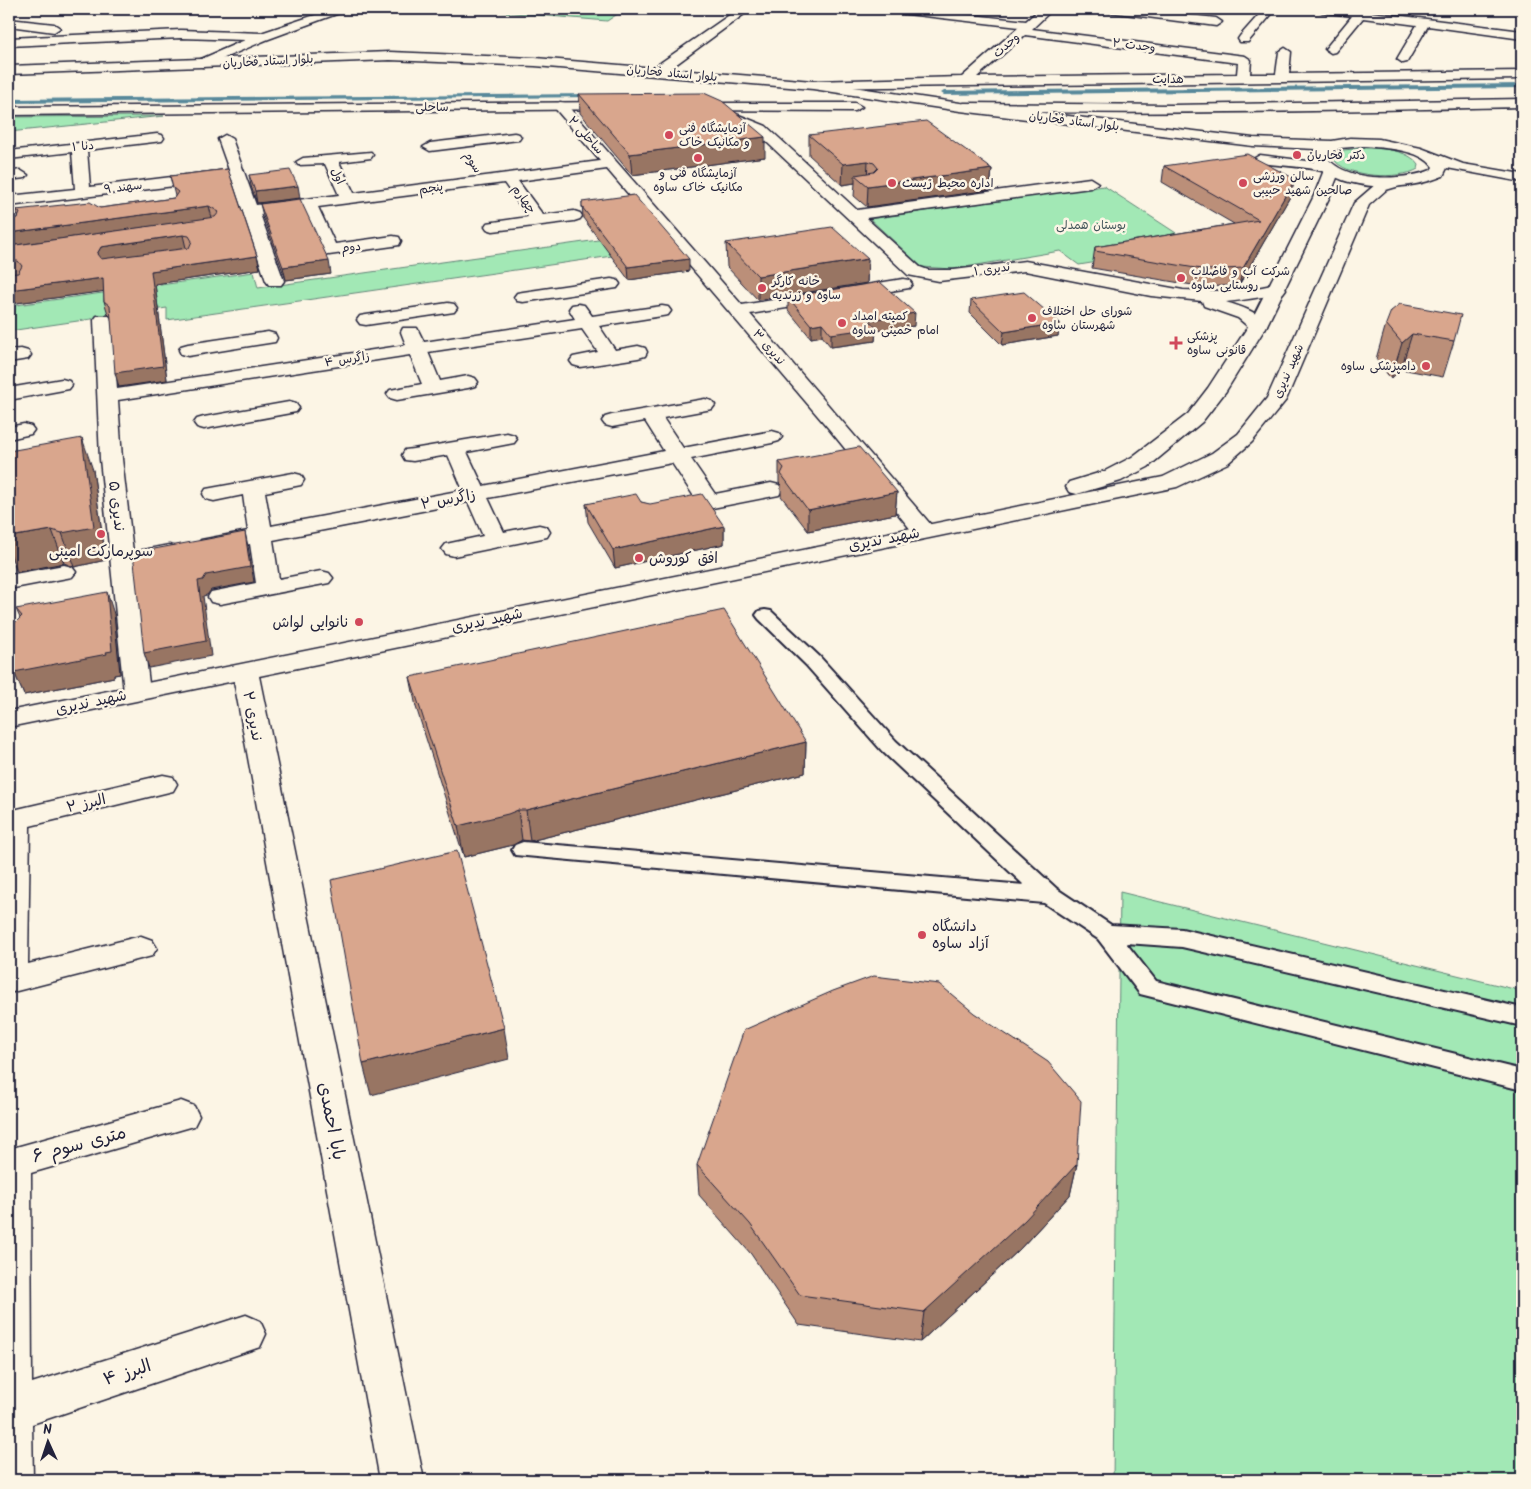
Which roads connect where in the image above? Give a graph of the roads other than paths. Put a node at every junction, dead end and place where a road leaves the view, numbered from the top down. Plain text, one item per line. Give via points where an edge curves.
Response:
1 (344, 9) edge
2 (745, 9) edge
3 (890, 9) edge
4 (896, 9) edge
5 (1047, 9) edge
6 (1109, 9) edge
7 (1270, 9) edge
8 (1322, 9) edge
9 (1360, 14) junction
10 (1499, 17) dead end
11 (9, 22) edge
12 (1216, 22) dead end
13 (1425, 22) junction
14 (1025, 28) junction
15 (1490, 30) junction
16 (1522, 35) edge
17 (122, 36) junction
18 (262, 37) junction
19 (1244, 39) dead end
20 (9, 42) edge
21 (1331, 49) dead end
22 (1285, 52) dead end
23 (449, 58) junction
24 (1403, 59) dead end
25 (203, 63) junction
26 (9, 70) edge
27 (366, 70) dead end
28 (414, 70) dead end
29 (658, 71) junction
30 (1522, 75) edge
31 (1242, 78) junction
32 (1282, 78) junction
33 (590, 80) dead end
34 (9, 81) edge
35 (950, 81) junction
36 (965, 81) junction
37 (813, 85) junction
38 (729, 91) junction
39 (1522, 103) edge
40 (946, 104) junction
41 (560, 106) junction
42 (629, 106) edge
43 (678, 106) edge
44 (708, 106) junction
45 (725, 107) junction
46 (812, 107) junction
47 (855, 107) junction
48 (960, 107) junction
49 (872, 109) dead end
50 (9, 111) edge
51 (898, 112) dead end
52 (761, 129) junction
53 (1042, 131) dead end
54 (514, 136) dead end
55 (157, 138) dead end
56 (226, 139) dead end
57 (1254, 142) junction
58 (460, 143) junction
59 (1332, 145) junction
60 (79, 146) junction
61 (430, 147) dead end
62 (9, 155) edge
63 (366, 155) dead end
64 (330, 159) junction
65 (1436, 161) junction
66 (303, 162) dead end
67 (612, 164) junction
68 (1330, 169) junction
69 (236, 174) junction
70 (508, 178) junction
71 (1522, 178) edge
72 (485, 181) junction
73 (1407, 182) junction
74 (1090, 183) dead end
75 (1445, 184) dead end
76 (848, 190) edge
77 (83, 192) junction
78 (830, 192) junction
79 (349, 199) junction
80 (9, 201) edge
81 (309, 204) junction
82 (249, 211) junction
83 (574, 216) dead end
84 (854, 216) junction
85 (539, 220) junction
86 (492, 226) dead end
87 (393, 241) dead end
88 (275, 281) dead end
89 (611, 284) dead end
90 (903, 284) dead end
91 (1277, 289) junction
92 (566, 291) junction
93 (1154, 291) junction
94 (523, 297) dead end
95 (448, 308) dead end
96 (662, 311) dead end
97 (738, 311) junction
98 (403, 314) junction
99 (103, 320) edge
100 (366, 320) dead end
101 (587, 322) junction
102 (1258, 325) junction
103 (268, 338) dead end
104 (225, 344) junction
105 (417, 348) junction
106 (188, 350) dead end
107 (638, 352) dead end
108 (610, 356) junction
109 (580, 361) dead end
110 (468, 382) dead end
111 (62, 386) dead end
112 (433, 388) junction
113 (9, 394) edge
114 (397, 394) dead end
115 (107, 396) junction
116 (234, 397) junction
117 (705, 405) dead end
118 (289, 408) dead end
119 (650, 414) junction
120 (612, 421) dead end
121 (204, 422) dead end
122 (772, 437) dead end
123 (507, 439) dead end
124 (455, 448) junction
125 (413, 455) dead end
126 (677, 455) junction
127 (293, 480) dead end
128 (253, 487) junction
129 (772, 490) dead end
130 (214, 494) dead end
131 (474, 494) junction
132 (709, 502) junction
133 (670, 509) edge
134 (966, 524) junction
135 (924, 531) junction
136 (539, 532) dead end
137 (261, 534) junction
138 (496, 540) junction
139 (454, 549) dead end
140 (124, 561) junction
141 (64, 572) edge
142 (321, 578) dead end
143 (9, 582) edge
144 (269, 588) junction
145 (220, 597) dead end
146 (765, 615) dead end
147 (245, 670) junction
148 (137, 692) junction
149 (9, 719) edge
150 (262, 762) joint
151 (163, 784) dead end
152 (12, 820) edge
153 (523, 850) dead end
154 (1049, 895) junction
155 (1106, 933) junction
156 (141, 948) dead end
157 (10, 980) edge
158 (1522, 1017) edge
159 (1522, 1080) edge
160 (181, 1116) dead end
161 (246, 1334) dead end
162 (10, 1410) edge
163 (11, 1480) edge
164 (402, 1480) edge

1 - 18 street
2 - 29 street
3 - 4 street, وحدت ۲
4 - 14 street, وحدت ۲
5 - 14 street, وحدت
6 - 12 street
7 - 19 street
8 - 9 street
9 - 13 street
9 - 21 street
10 - 15 street
11 - 17 street
13 - 15 street
13 - 24 street
14 - 31 street, وحدت ۲ via 1245,60
14 - 36 street, وحدت
15 - 16 street
17 - 18 street via 195,34
17 - 20 street
18 - 25 street
22 - 32 street
23 - 25 street, بلوار استاد فخاریان via 357,57
23 - 28 street via 415,59 403,63 404,67
23 - 29 street, بلوار استاد فخاریان
25 - 26 street, بلوار استاد فخاریان
27 - 34 street, بلوار استاد فخاریان
29 - 37 street, بلوار استاد فخاریان
30 - 32 street, هدایت
31 - 32 street, هدایت
31 - 36 street, هدایت
33 - 38 street, بلوار استاد فخاریان
35 - 36 street, هدایت
35 - 37 street, هدایت
35 - 40 street via 913,90 916,96
37 - 40 street, بلوار استاد فخاریان
38 - 45 street via 746,96 746,99
38 - 47 street, بلوار استاد فخاریان
39 - 48 street via 1266,109
40 - 48 street, بلوار استاد فخاریان
41 - 42 street, ساحلی
41 - 50 street, ساحلی
41 - 67 street, ساحلی ۲
43 - 44 street
44 - 45 street
44 - 52 street, ندیری ۱
45 - 46 street
46 - 47 street
46 - 52 street via 778,109 768,113 760,120
47 - 49 street, بلوار استاد فخاریان
48 - 57 street, بلوار استاد فخاریان
51 - 53 street, بلوار استاد فخاریان
52 - 78 street, ندیری ۱
54 - 58 street
55 - 60 street, دنا ۱
56 - 69 street
57 - 59 street, بلوار استاد فخاریان
57 - 68 street via 1284,153 1242,157
58 - 61 street
58 - 72 street, سوم
59 - 65 street, بلوار استاد فخاریان via 1358,142 1389,144 1417,151
59 - 68 street via 1322,149 1318,155 1320,162
60 - 62 street, دنا ۱
60 - 77 street
63 - 64 street, اول
64 - 66 street
64 - 79 street, اول
65 - 71 street, بلوار استاد فخاریان
65 - 73 street, شهید ندیری via 1440,167 1438,173 1430,178
67 - 70 street, پنجم
67 - 97 street, ندیری ۳
68 - 73 street via 1362,179
68 - 91 street, شهید ندیری via 1326,188
69 - 77 street, سهند ۹
69 - 82 street
70 - 72 street, پنجم
70 - 85 street, چهارم
72 - 79 street, پنجم
73 - 75 street
73 - 134 street, شهید ندیری via 1380,186 1362,203 1276,400 1245,438 1220,458 1169,482
74 - 84 street
76 - 78 street
77 - 80 street, سهند ۹
78 - 84 street, ندیری ۱
79 - 81 street, پنجم
81 - 82 street, پنجم
81 - 87 street, دوم via 329,250
82 - 88 street
83 - 85 street
84 - 93 street, ندیری ۱ via 922,275 1026,266
85 - 86 street
89 - 92 street
90 - 97 street
91 - 93 street, ندیری ۱ via 1238,296
91 - 102 street, شهید ندیری
92 - 94 street
92 - 101 street
93 - 102 street via 1234,309
95 - 98 street
96 - 101 street, زاگرس ۴
97 - 135 street, ندیری ۳
98 - 100 street
98 - 105 street
99 - 115 street, ندیری ۵
101 - 105 street, زاگرس ۴
101 - 108 street
102 - 134 street, شهید ندیری via 1216,391 1194,418 1140,462 1113,476
103 - 104 street
104 - 106 street
104 - 116 street
105 - 112 street
105 - 116 street, زاگرس ۴
107 - 108 street
108 - 109 street
110 - 112 street
111 - 113 street
112 - 114 street
115 - 116 street, زاگرس ۴
115 - 140 street, ندیری ۵ via 101,460
116 - 118 street
116 - 121 street
117 - 119 street
119 - 120 street
119 - 126 street
122 - 126 street, زاگرس ۲
123 - 124 street
124 - 125 street
124 - 131 street
126 - 131 street, زاگرس ۲
126 - 132 street
127 - 128 street
128 - 130 street
128 - 137 street
129 - 132 street
131 - 137 street, زاگرس ۲
131 - 138 street
132 - 133 street
134 - 135 street, شهید ندیری
135 - 147 street, شهید ندیری
136 - 138 street
137 - 140 street, زاگرس ۲
137 - 144 street
138 - 139 street
140 - 148 street, ندیری ۵
141 - 143 street
142 - 144 street
144 - 145 street
146 - 154 lane via 813,660 889,746
147 - 148 street, شهید ندیری
147 - 150 street, ندیری ۲
148 - 149 street, شهید ندیری
150 - 164 street, بابا احمدی
151 - 152 street, البرز ۲
152 - 157 street
153 - 154 lane
154 - 155 lane
155 - 158 lane via 1182,938
155 - 159 lane via 1148,988
156 - 157 street
160 - 162 street, ۶ متری سوم via 13,1163
161 - 162 street, البرز ۴
162 - 163 street

